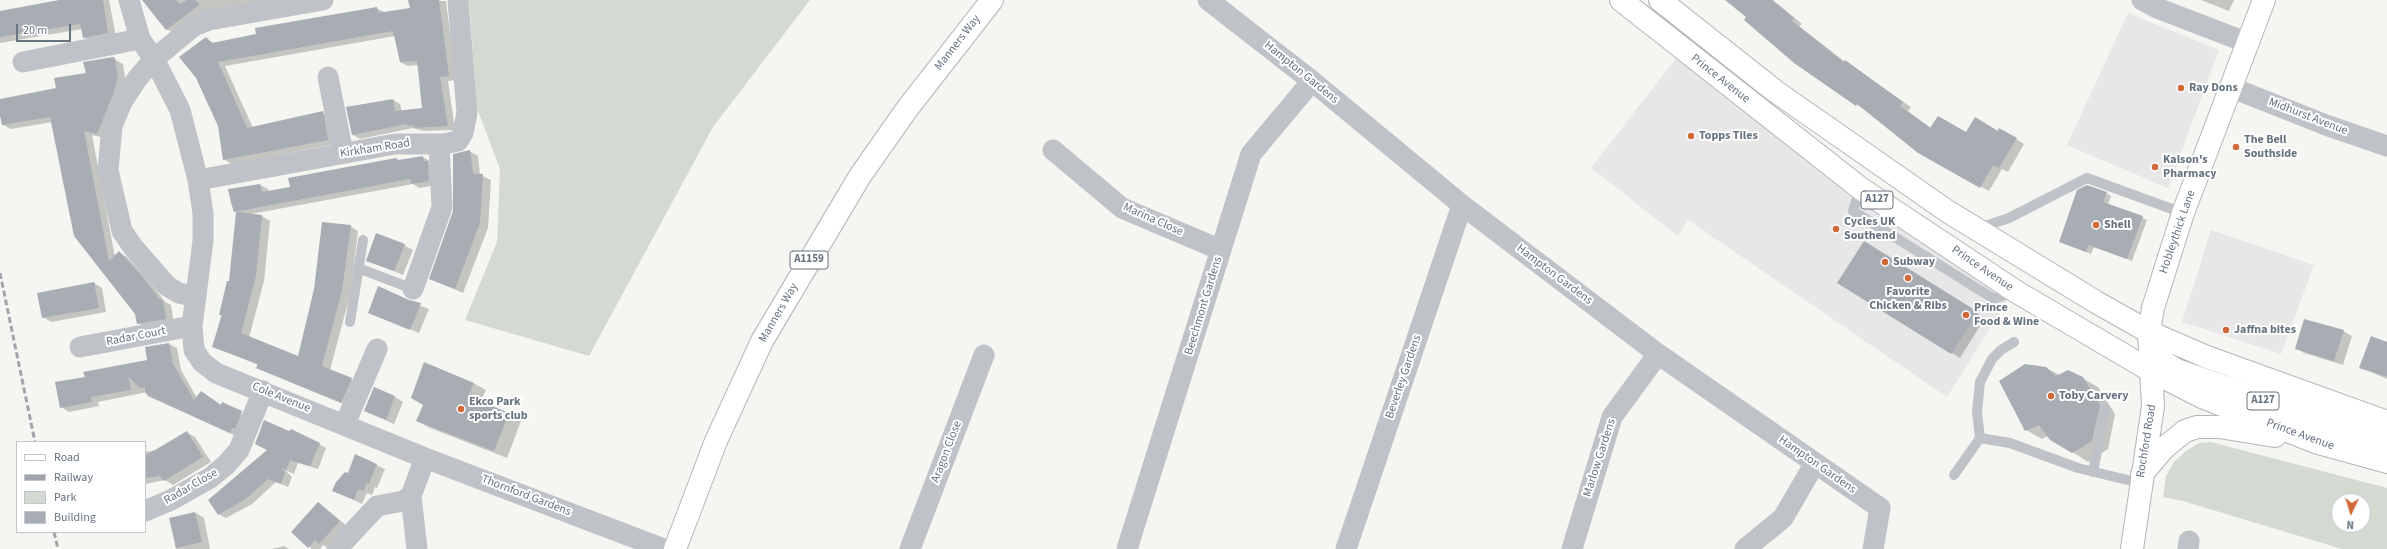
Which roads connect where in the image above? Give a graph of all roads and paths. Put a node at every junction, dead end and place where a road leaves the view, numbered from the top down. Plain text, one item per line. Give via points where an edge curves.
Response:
1 (129, 0) edge
2 (324, 0) edge
3 (458, 0) edge
4 (992, 0) edge
5 (1208, 0) edge
6 (1621, 0) edge
7 (1660, 0) edge
8 (2142, 0) edge
9 (2264, 0) edge
10 (140, 39) junction
11 (2248, 43) junction
12 (154, 59) junction
13 (23, 62) dead end
14 (328, 77) dead end
15 (1312, 81) junction
16 (2230, 87) junction
17 (439, 144) junction
18 (2387, 146) edge
19 (1053, 150) dead end
20 (342, 153) junction
21 (198, 180) junction
22 (1462, 205) junction
23 (2183, 213) junction
24 (1977, 229) junction
25 (363, 240) dead end
26 (1221, 250) junction
27 (358, 268) junction
28 (413, 289) joint
29 (196, 297) junction
30 (350, 322) dead end
31 (192, 326) junction
32 (2150, 337) junction
33 (2014, 342) dead end
34 (80, 347) dead end
35 (377, 350) dead end
36 (1658, 354) junction
37 (984, 355) dead end
38 (2153, 372) junction
39 (263, 391) junction
40 (2105, 408) dead end
41 (2387, 422) edge
42 (345, 424) junction
43 (1980, 438) junction
44 (2318, 443) junction
45 (2387, 444) edge
46 (425, 458) junction
47 (2387, 462) edge
48 (1815, 463) junction
49 (2093, 472) junction
50 (1954, 476) dead end
51 (2141, 479) junction
52 (411, 496) junction
53 (146, 511) edge
54 (337, 549) edge
55 (417, 549) edge
56 (664, 549) edge
57 (675, 549) edge
58 (910, 549) edge
59 (1127, 549) edge
60 (1346, 549) edge
61 (1572, 549) edge
62 (1745, 549) edge
63 (1873, 549) edge
64 (2132, 549) edge

1 - 10 street, Cole Avenue
2 - 12 street via 209,20 194,26
3 - 17 street, Kirkham Road via 466,125 458,140 451,144
4 - 57 main road, Manners Way / A1159 via 907,108 860,176 815,249 762,341 716,441
5 - 15 street, Hampton Gardens
6 - 38 main road, Prince Avenue / A127 via 1860,188 2015,291
7 - 24 main road, Prince Avenue / A127 via 1775,91 1947,211
8 - 11 street
9 - 11 main road, Hobleythick Lane
10 - 12 street, Cole Avenue
10 - 13 street
11 - 16 main road, Hobleythick Lane
12 - 21 street, Cole Avenue via 180,110
12 - 29 street via 137,78 122,102 112,126 108,170 122,232 167,286 179,293
14 - 20 street
15 - 22 street, Hampton Gardens
15 - 26 street, Beechmont Gardens via 1251,154
16 - 18 street, Midhurst Avenue
16 - 23 main road, Hobleythick Lane
17 - 20 street, Kirkham Road via 395,144
17 - 28 street via 442,207
19 - 26 street, Marina Close via 1122,208
20 - 21 street, Kirkham Road
21 - 29 street, Cole Avenue via 203,213 203,241
22 - 36 street, Hampton Gardens
22 - 60 street, Beverley Gardens
23 - 24 lane via 2087,178 2009,218
23 - 32 main road, Hobleythick Lane via 2153,308
24 - 32 main road, Prince Avenue / A127
25 - 27 lane
26 - 59 street, Beechmont Gardens
27 - 28 lane
27 - 30 lane
29 - 31 street, Cole Avenue
31 - 34 street, Radar Court
31 - 39 street, Cole Avenue via 194,350 202,362 216,372
32 - 38 main road, Rochford Road
32 - 41 main road, Prince Avenue / A127
32 - 45 main road, A127 via 2165,363 2177,370
33 - 43 lane via 1992,359 1980,382
35 - 42 street
36 - 48 street, Hampton Gardens
36 - 61 street, Marlow Gardens via 1612,417
37 - 58 street, Aragon Close
38 - 44 main road, Prince Avenue / A127 via 2202,397
38 - 51 main road, Rochford Road via 2153,406
39 - 42 street, Cole Avenue
39 - 53 street, Radar Close via 239,450 226,465 204,482
40 - 49 lane
42 - 46 street, Cole Avenue
43 - 49 lane via 2010,443
43 - 50 lane
44 - 47 main road, Prince Avenue / A127
44 - 51 main road, A127 via 2219,427 2197,427 2185,431 2164,448
46 - 52 street
46 - 56 street, Thornford Gardens
48 - 62 street via 1784,518
48 - 63 street, Hampton Gardens via 1880,508
49 - 51 lane
51 - 64 main road, Rochford Road
52 - 54 street via 403,501 377,506
52 - 55 street

